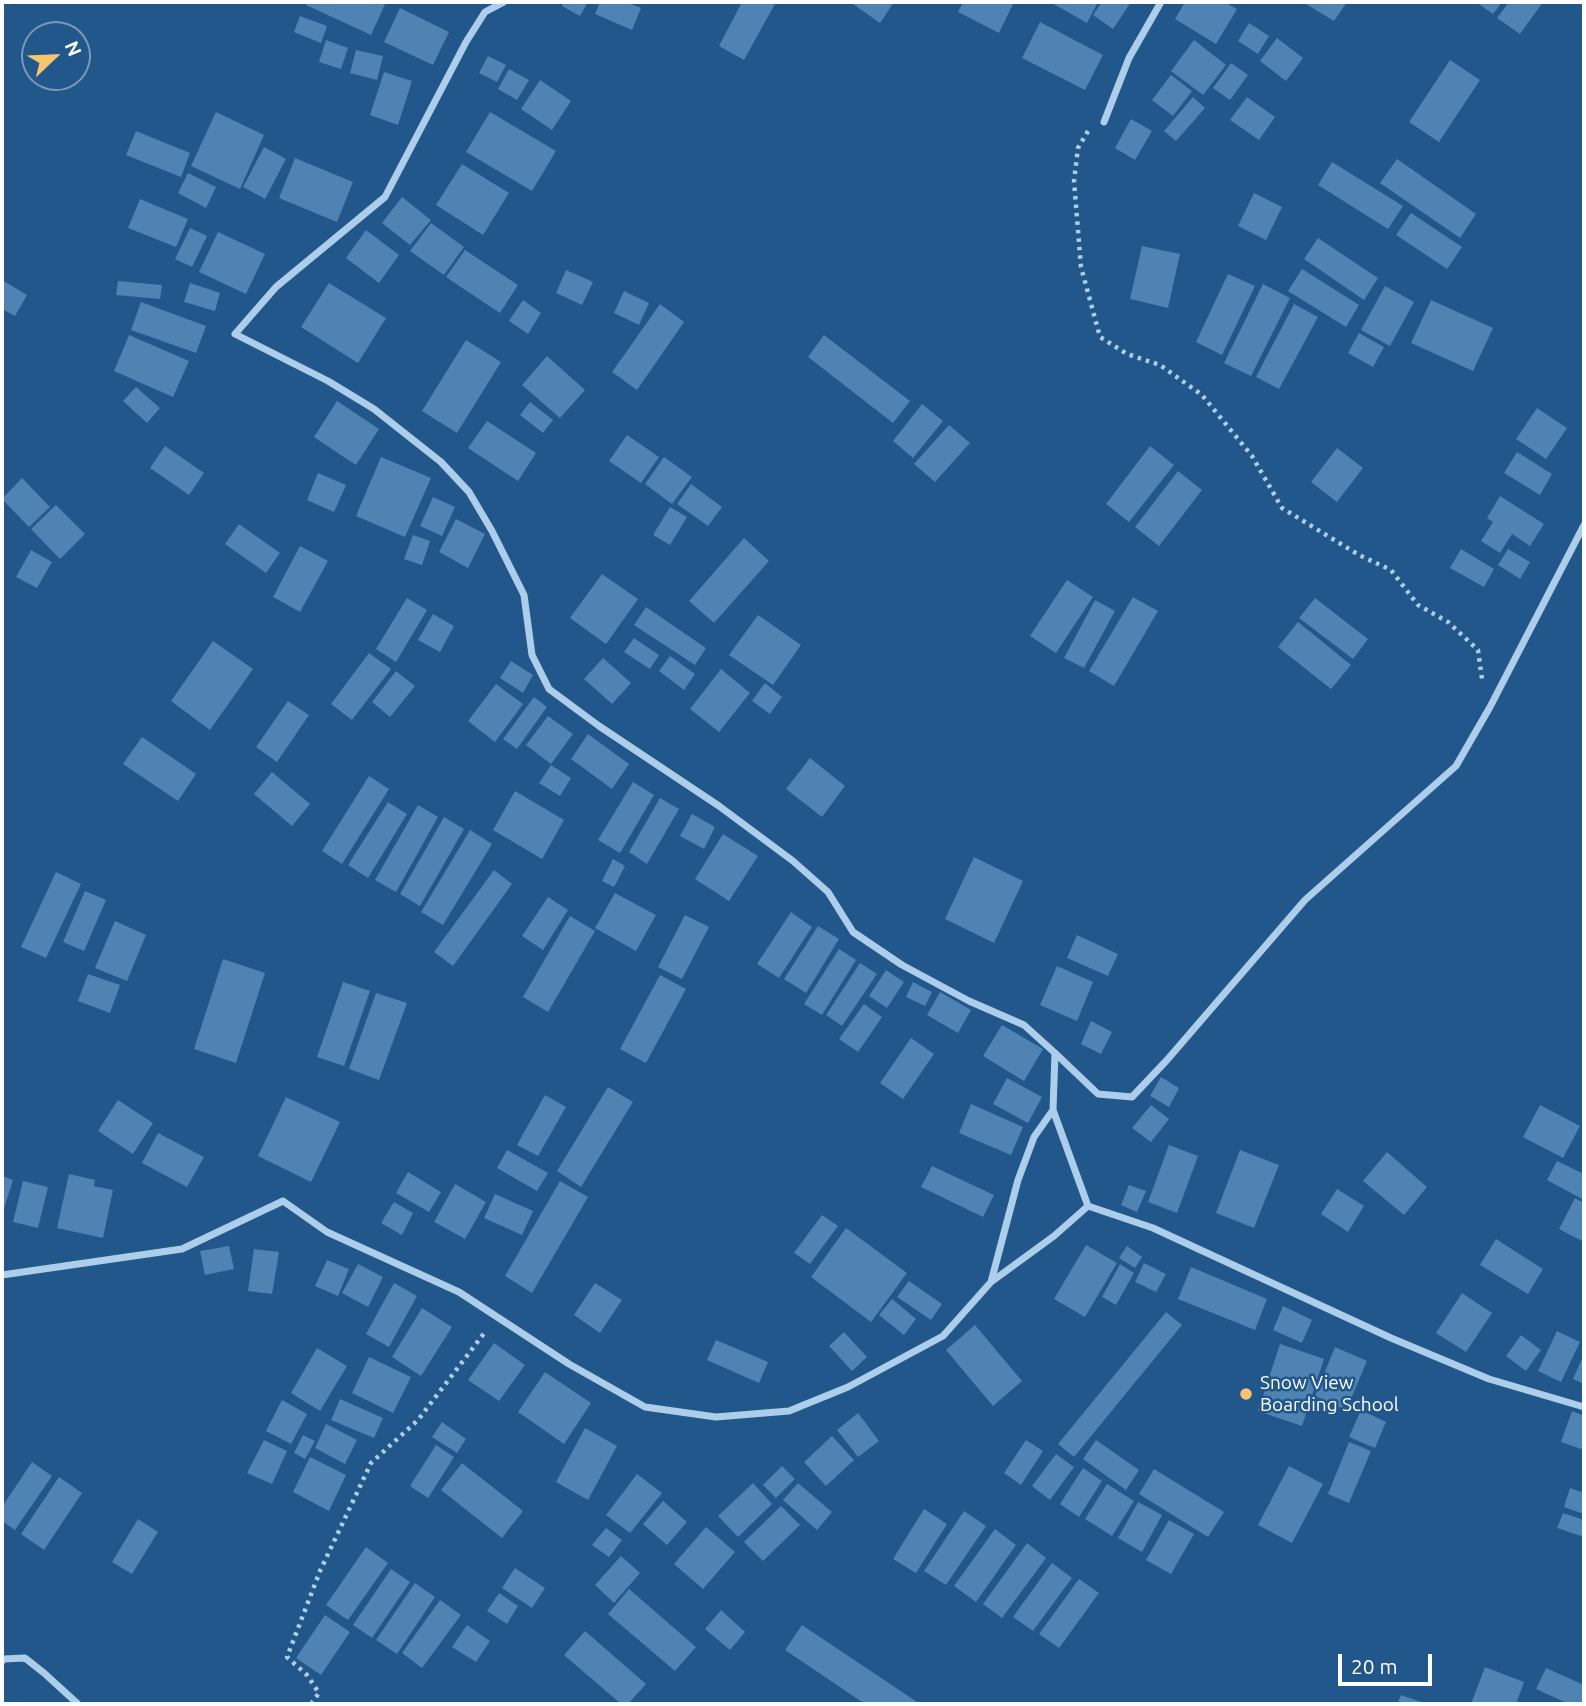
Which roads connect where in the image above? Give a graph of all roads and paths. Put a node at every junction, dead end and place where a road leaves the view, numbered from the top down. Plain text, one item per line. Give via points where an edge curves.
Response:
1 (504, 2) edge
2 (1161, 2) edge
3 (1104, 122) joint
4 (1584, 525) edge
5 (1483, 683) dead end
6 (1055, 1053) junction
7 (1054, 1110) junction
8 (1088, 1206) junction
9 (2, 1275) edge
10 (991, 1282) junction
11 (496, 1318) junction
12 (1584, 1407) edge
13 (2, 1661) edge
14 (78, 1704) edge
15 (311, 1704) edge

1 - 6 street via 485,12 466,42 385,197 276,287 234,334 374,409 441,462 469,492 524,595 532,655 549,689 793,861 828,892 853,932 902,965 1024,1025
2 - 3 street via 1129,58
3 - 5 path via 1088,131 1078,148 1074,181 1081,267 1100,337 1127,354 1160,365 1202,395 1252,456 1282,508 1391,570 1418,605 1448,622 1478,650
4 - 6 street via 1456,766 1305,900 1132,1097 1098,1094
6 - 7 street
7 - 8 street
7 - 10 street via 1034,1137 1018,1180
8 - 10 street
8 - 12 street via 1153,1228 1489,1379
9 - 11 street via 182,1249 283,1201 327,1232 459,1292
10 - 11 street via 943,1336 848,1387 789,1411 716,1417 645,1408
11 - 15 path via 418,1420 371,1463 320,1571 288,1657 318,1693
13 - 14 street via 24,1658

